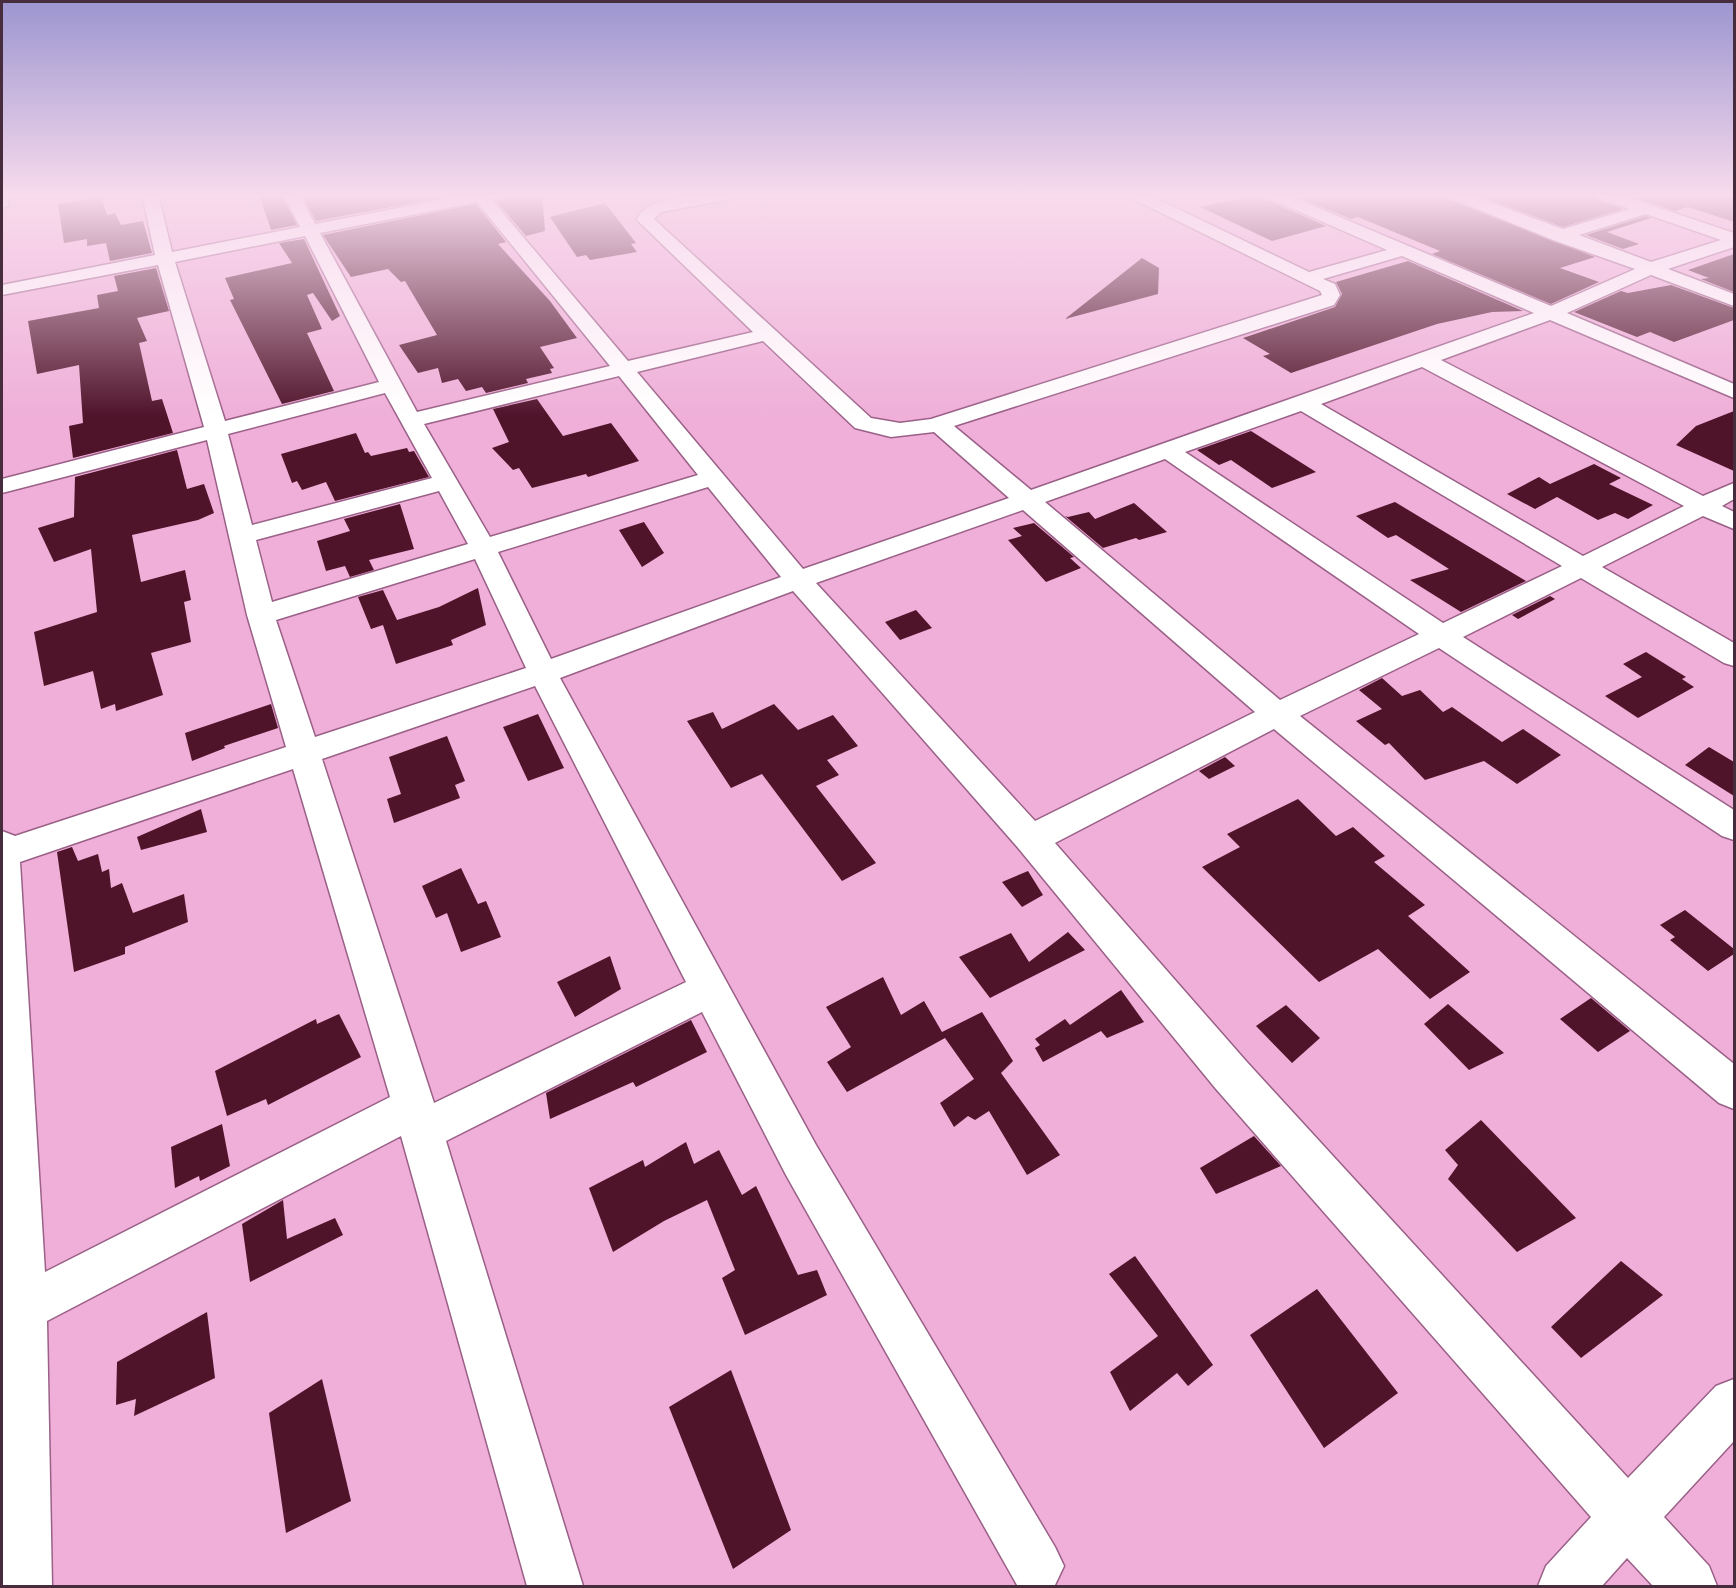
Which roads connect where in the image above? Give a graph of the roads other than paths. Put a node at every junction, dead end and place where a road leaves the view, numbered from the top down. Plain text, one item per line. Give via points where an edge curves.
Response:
1 (117, 268) edge
2 (168, 268) edge
3 (330, 268) edge
4 (543, 268) edge
5 (697, 268) edge
6 (1286, 268) edge
7 (1341, 268) edge
8 (1447, 268) edge
9 (1652, 268) joint
10 (1306, 278) junction
11 (2, 290) edge
12 (1734, 300) edge
13 (1552, 313) junction
14 (768, 334) junction
15 (1422, 359) junction
16 (625, 370) junction
17 (391, 385) junction
18 (1734, 392) edge
19 (1303, 403) junction
20 (412, 420) junction
21 (938, 424) junction
22 (216, 430) junction
23 (1168, 451) junction
24 (713, 478) junction
25 (446, 482) junction
26 (2, 486) edge
27 (1734, 490) edge
28 (1025, 501) junction
29 (1703, 506) junction
30 (1734, 522) edge
31 (241, 536) junction
32 (482, 546) junction
33 (1579, 566) junction
34 (798, 580) junction
35 (261, 615) junction
36 (1440, 635) junction
37 (1734, 656) edge
38 (543, 673) junction
39 (1277, 714) junction
40 (303, 755) junction
41 (1734, 827) edge
42 (1031, 839) junction
43 (2, 845) edge
44 (2, 854) edge
45 (710, 989) junction
46 (1734, 1089) edge
47 (418, 1119) junction
48 (12, 1314) edge
49 (1734, 1404) edge
50 (1628, 1516) junction
51 (1036, 1566) dead end
52 (24, 1587) edge
53 (555, 1587) edge
54 (1566, 1587) edge
55 (1689, 1587) edge

1 - 11 street
2 - 22 street
3 - 17 street
4 - 16 street
5 - 14 street
6 - 10 street
7 - 10 street
8 - 13 street
9 - 12 street
9 - 13 street
10 - 21 street via 1328,288 1332,295 1327,301
13 - 15 street
13 - 18 street
14 - 16 street
14 - 21 street via 863,423 880,430 906,432
15 - 19 street
15 - 29 street
16 - 20 street
16 - 24 street
17 - 20 street
17 - 22 street
19 - 23 street
19 - 33 street
20 - 25 street
21 - 28 street
22 - 26 street
22 - 31 street
23 - 28 street
23 - 36 street
24 - 32 street
24 - 34 street
25 - 31 street
25 - 32 street
27 - 29 street
28 - 34 street
28 - 39 street
29 - 30 street
29 - 33 street
31 - 35 street
32 - 35 street
32 - 38 street
33 - 36 street
33 - 37 street
34 - 38 street
34 - 42 street
35 - 40 street
36 - 39 street
36 - 41 street
38 - 40 street
38 - 45 street
39 - 42 street
39 - 46 street
40 - 44 street
40 - 47 street
42 - 50 street via 1231,1075
43 - 44 street
44 - 48 street
45 - 47 street
45 - 51 street via 801,1160
47 - 48 street
47 - 53 street
48 - 52 street
49 - 50 street
50 - 54 street
50 - 55 street

